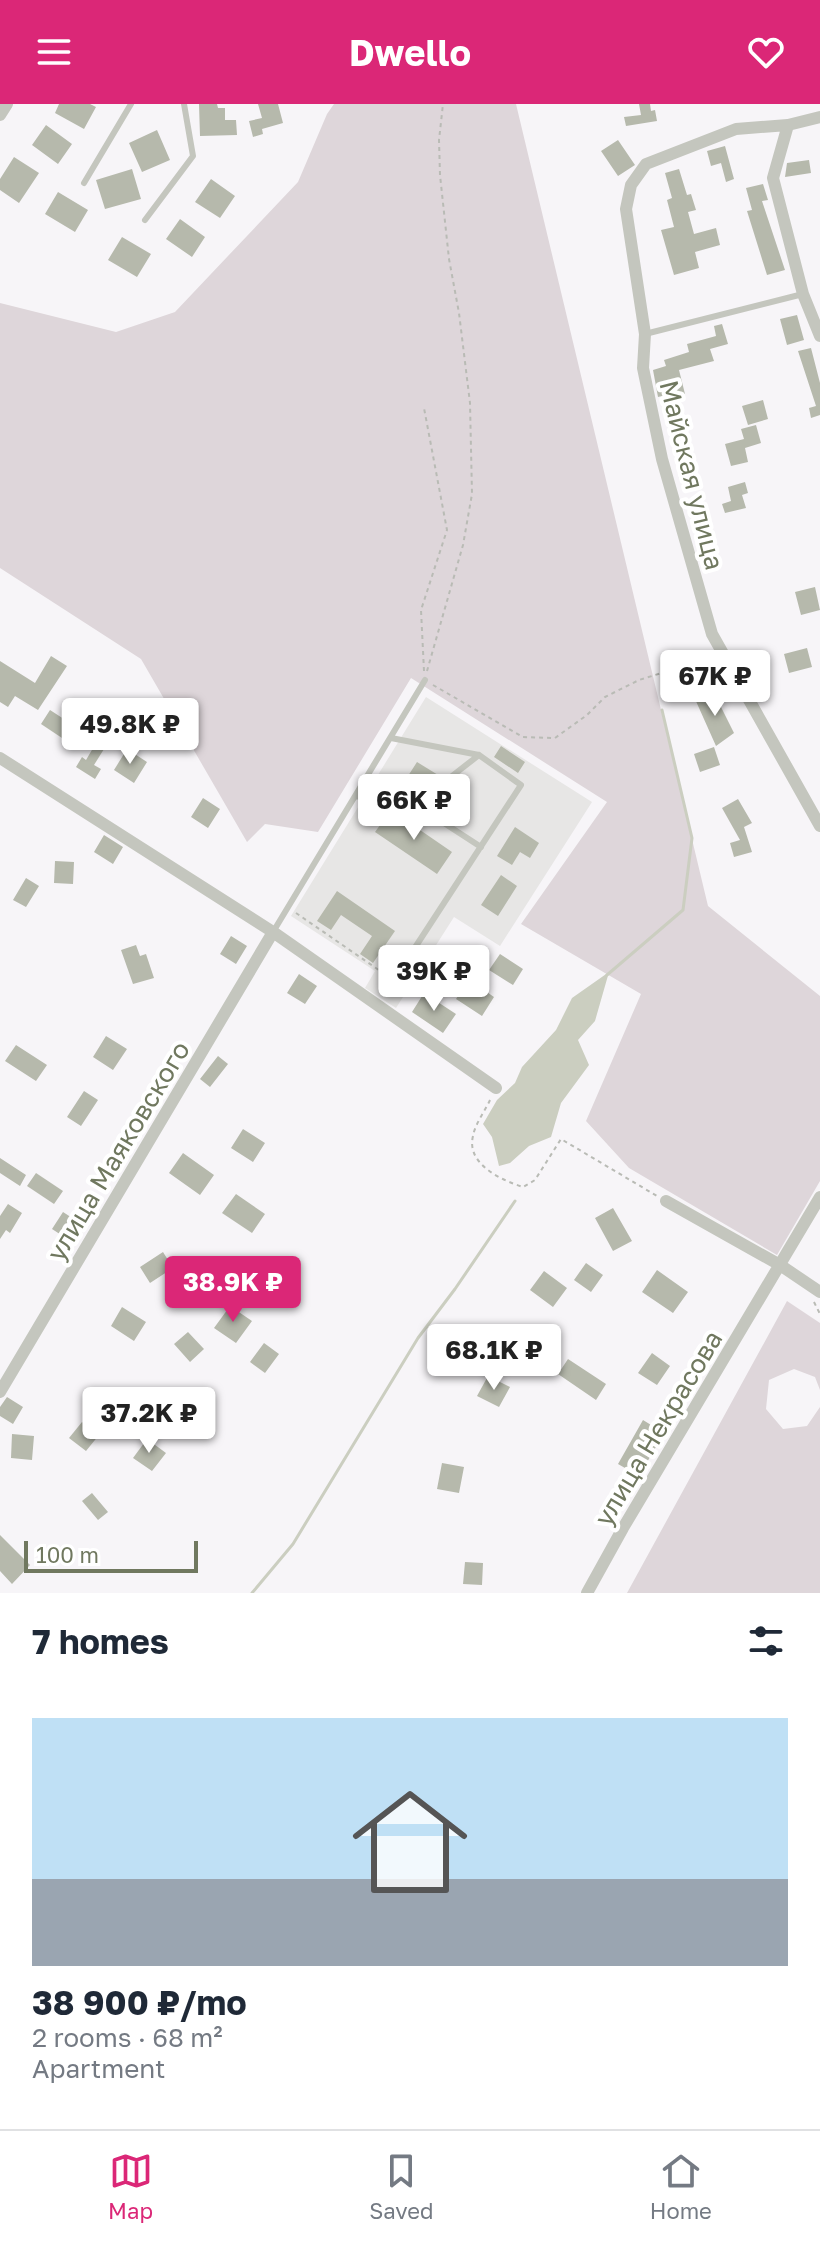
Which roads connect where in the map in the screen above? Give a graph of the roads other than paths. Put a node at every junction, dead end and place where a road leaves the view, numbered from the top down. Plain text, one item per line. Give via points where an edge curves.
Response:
1 (7, 104) edge
2 (131, 104) edge
3 (184, 104) edge
4 (0, 115) edge
5 (820, 117) edge
6 (788, 125) junction
7 (84, 183) dead end
8 (145, 220) dead end
9 (803, 294) junction
10 (645, 334) junction
11 (820, 336) edge
12 (425, 680) road end
13 (391, 738) junction
14 (479, 755) junction
15 (0, 758) edge
16 (356, 796) junction
17 (427, 812) junction
18 (820, 826) edge
19 (481, 847) junction
20 (273, 932) junction
21 (386, 992) dead end
22 (496, 1088) road end
23 (820, 1197) edge
24 (666, 1201) road end
25 (780, 1265) junction
26 (820, 1292) edge
27 (0, 1392) edge
28 (587, 1593) edge

1 - 4 street
2 - 7 lane
3 - 8 lane via 193,156
5 - 6 street, Майская улица
6 - 9 street via 773,178
6 - 10 street, Майская улица via 736,129 646,164 631,185 626,209
9 - 10 lane
9 - 11 street
10 - 18 street, Майская улица via 643,368 662,459 712,634
12 - 13 lane
13 - 14 lane
13 - 16 lane
14 - 17 lane via 452,776
14 - 19 lane via 521,785
15 - 20 street
16 - 17 lane
16 - 20 lane
17 - 19 lane
19 - 21 lane
20 - 22 street
20 - 27 street, улица Маяковского
23 - 25 street, улица Некрасова
24 - 25 street
25 - 26 street
25 - 28 street, улица Некрасова

